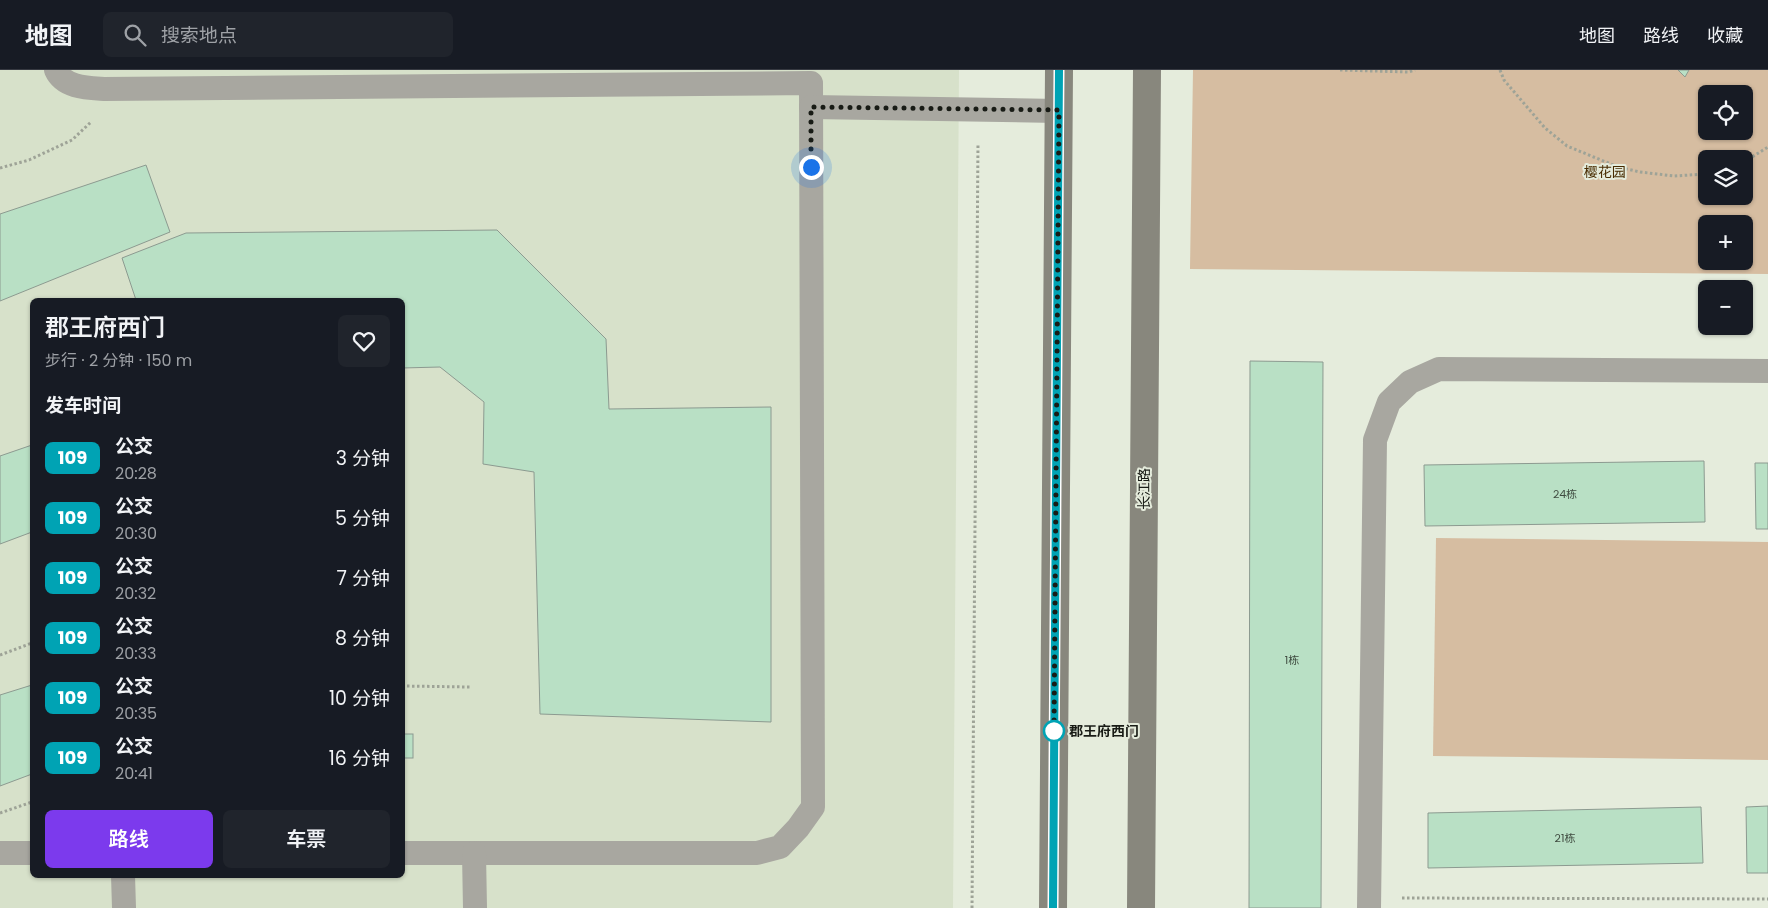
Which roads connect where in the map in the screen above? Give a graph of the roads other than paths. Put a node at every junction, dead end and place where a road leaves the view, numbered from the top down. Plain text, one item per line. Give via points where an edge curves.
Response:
1 (56, 70) edge
2 (1059, 70) edge
3 (1147, 70) edge
4 (811, 107) junction
5 (1059, 110) junction
6 (1768, 371) edge
7 (0, 853) edge
8 (30, 853) edge
9 (405, 853) edge
10 (474, 853) junction
11 (123, 878) edge
12 (1369, 903) edge
13 (124, 908) edge
14 (475, 908) edge
15 (1053, 908) edge
16 (1141, 908) edge

1 - 4 lane via 77,87 126,89 811,84
2 - 5 street
3 - 16 street, 长江路
4 - 5 lane
4 - 10 lane via 813,806 780,847 757,853
5 - 15 street
6 - 12 lane via 1439,369 1410,382 1389,402 1375,440
7 - 8 lane
9 - 10 lane
10 - 14 lane
11 - 13 lane

